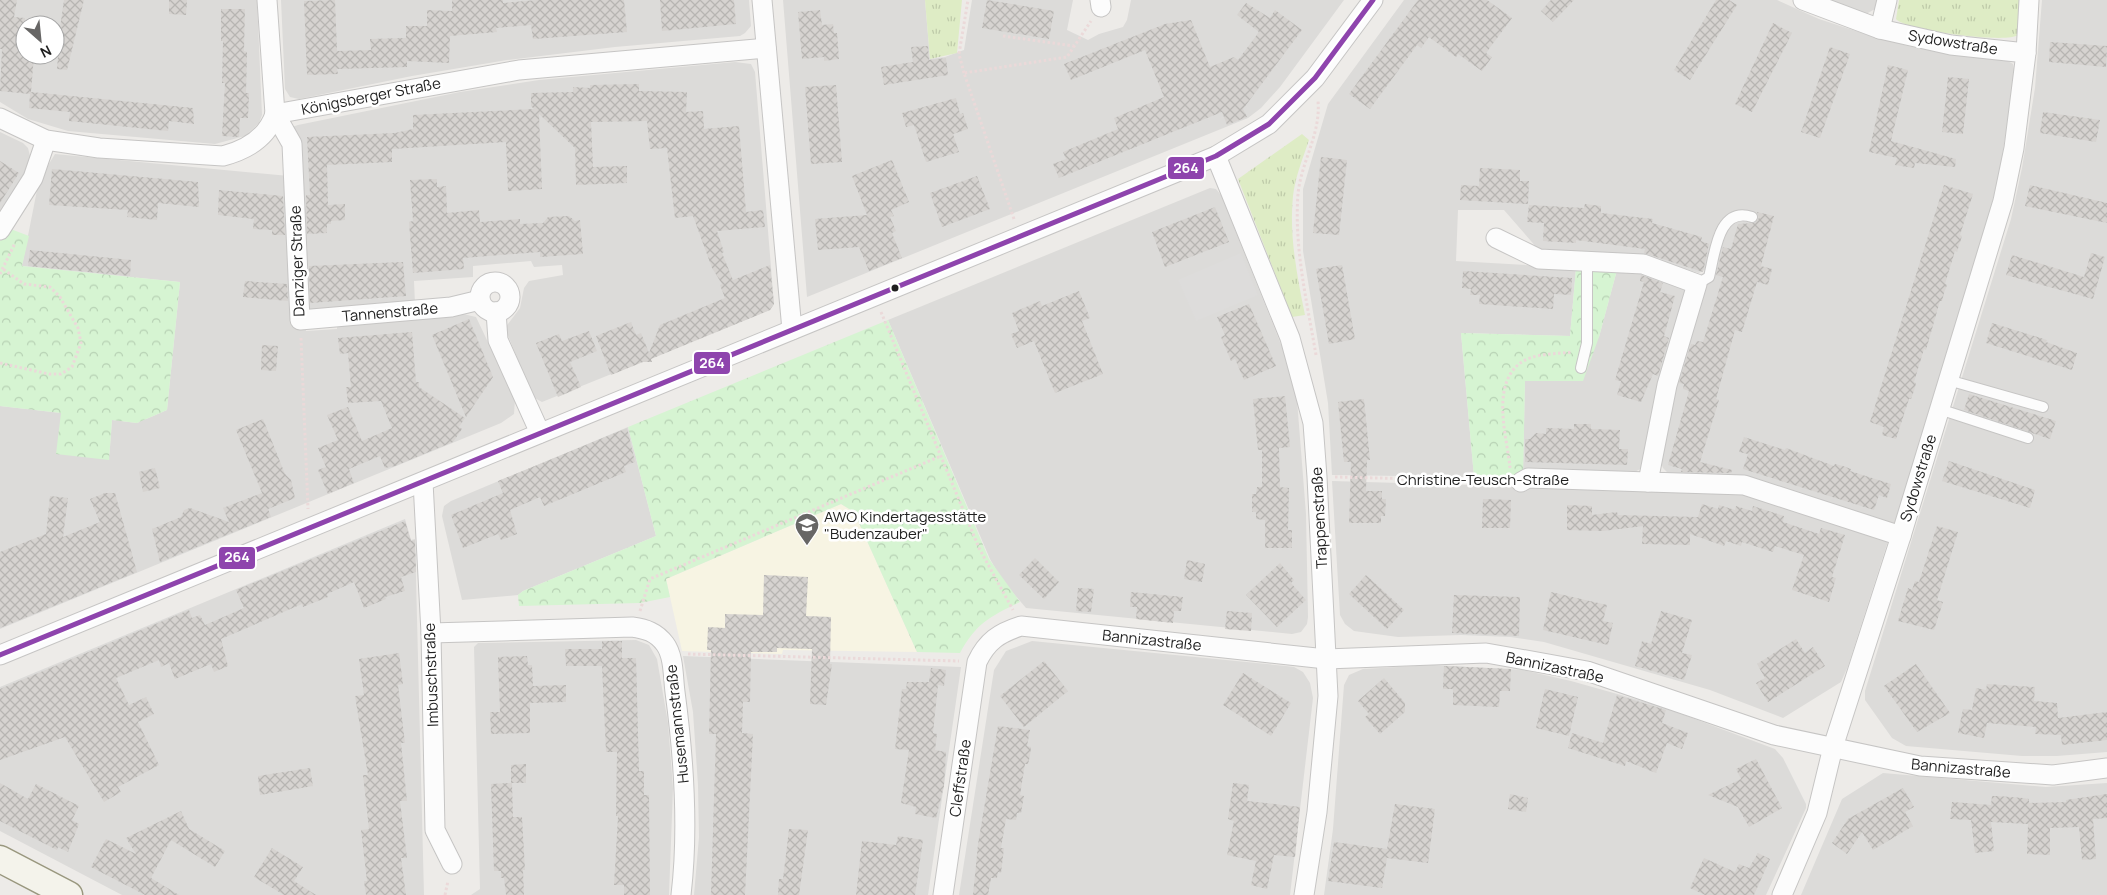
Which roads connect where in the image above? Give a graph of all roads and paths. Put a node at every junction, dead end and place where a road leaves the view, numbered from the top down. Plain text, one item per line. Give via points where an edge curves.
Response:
1 (267, 0) edge
2 (762, 0) edge
3 (968, 0) edge
4 (1373, 0) edge
5 (1803, 0) edge
6 (1887, 0) edge
7 (2029, 0) edge
8 (1100, 4) edge
9 (1880, 29) junction
10 (1003, 36) dead end
11 (1074, 46) junction
12 (766, 48) junction
13 (2026, 52) junction
14 (964, 73) junction
15 (1315, 78) junction
16 (275, 114) junction
17 (0, 118) edge
18 (46, 140) junction
19 (1216, 156) junction
20 (1752, 217) dead end
21 (0, 230) edge
22 (1020, 237) junction
23 (1496, 238) dead end
24 (1587, 262) junction
25 (4, 269) dead end
26 (1697, 284) junction
27 (874, 297) junction
28 (480, 300) junction
29 (496, 312) junction
30 (300, 320) junction
31 (792, 330) junction
32 (1585, 350) junction
33 (1317, 361) dead end
34 (0, 363) edge
35 (1581, 368) dead end
36 (1948, 380) junction
37 (2043, 407) dead end
38 (1939, 409) junction
39 (540, 433) junction
40 (2028, 438) dead end
41 (941, 456) junction
42 (1317, 477) junction
43 (423, 482) junction
44 (1516, 482) junction
45 (1648, 482) junction
46 (309, 527) junction
47 (1901, 536) junction
48 (1021, 626) junction
49 (632, 627) junction
50 (430, 633) junction
51 (670, 654) junction
52 (0, 655) edge
53 (1326, 659) junction
54 (977, 662) junction
55 (1833, 747) junction
56 (2107, 768) edge
57 (0, 859) edge
58 (452, 864) dead end
59 (69, 895) edge
60 (681, 895) edge
61 (943, 895) edge
62 (1304, 895) edge
63 (1782, 895) edge

1 - 16 street, Danziger Straße
2 - 12 street
3 - 14 path via 959,54
4 - 15 street
5 - 9 street, Sydowstraße
6 - 9 street
7 - 13 street, Sydowstraße
8 - 11 path
9 - 13 street, Sydowstraße via 1951,45
10 - 11 path
11 - 14 path via 1067,57
12 - 16 street, Königsberger Straße via 519,70
12 - 31 street
13 - 36 street, Sydowstraße via 2014,148 2003,201
14 - 22 path
15 - 19 street via 1270,124
15 - 33 path via 1319,118 1298,193 1297,220
16 - 18 street via 266,132 257,140 223,156 99,148
16 - 30 street, Danziger Straße via 292,144
17 - 18 street
18 - 21 street via 33,178
19 - 22 street
19 - 42 street, Trappenstraße via 1290,338 1312,423
20 - 26 lane via 1733,216 1723,226 1709,277
22 - 27 street
23 - 24 street via 1539,259
24 - 26 street via 1643,264
24 - 32 lane
25 - 34 path via 24,284 50,287 60,296 78,328 81,343 72,366 61,374
26 - 45 street via 1667,385
27 - 31 street
27 - 41 path
28 - 29 street via 486,309
28 - 29 street via 486,284 504,285 508,289 509,301 507,307
28 - 30 street, Tannenstraße via 451,307
29 - 39 street via 498,340
30 - 46 path, Danziger Straße
31 - 39 street
32 - 35 lane
32 - 44 path via 1530,358 1512,373 1504,389 1503,409
36 - 37 lane
36 - 38 street, Sydowstraße
38 - 40 lane
38 - 47 street, Sydowstraße
39 - 43 street
41 - 48 path via 979,548
41 - 49 path via 650,579 642,608
42 - 44 path, Christine-Teusch-Straße
42 - 53 street, Trappenstraße
43 - 46 street
43 - 50 street, Imbuschstraße
44 - 45 street, Christine-Teusch-Straße via 1528,478
45 - 47 street, Christine-Teusch-Straße via 1744,485
46 - 52 street
47 - 55 street, Sydowstraße
48 - 53 street, Bannizastraße
48 - 54 street via 989,642
49 - 50 street, Husemannstraße
49 - 51 street, Husemannstraße via 653,632
50 - 58 street, Imbuschstraße via 436,830
51 - 54 path
51 - 60 street, Husemannstraße via 682,753 685,828
53 - 55 street, Bannizastraße via 1486,653 1587,671 1774,735
53 - 62 street, Trappenstraße via 1328,696 1317,812
54 - 61 street, Cleffstraße
55 - 56 street, Bannizastraße via 1920,766 2053,775
55 - 63 street, Sydowstraße via 1817,813
57 - 59 street

